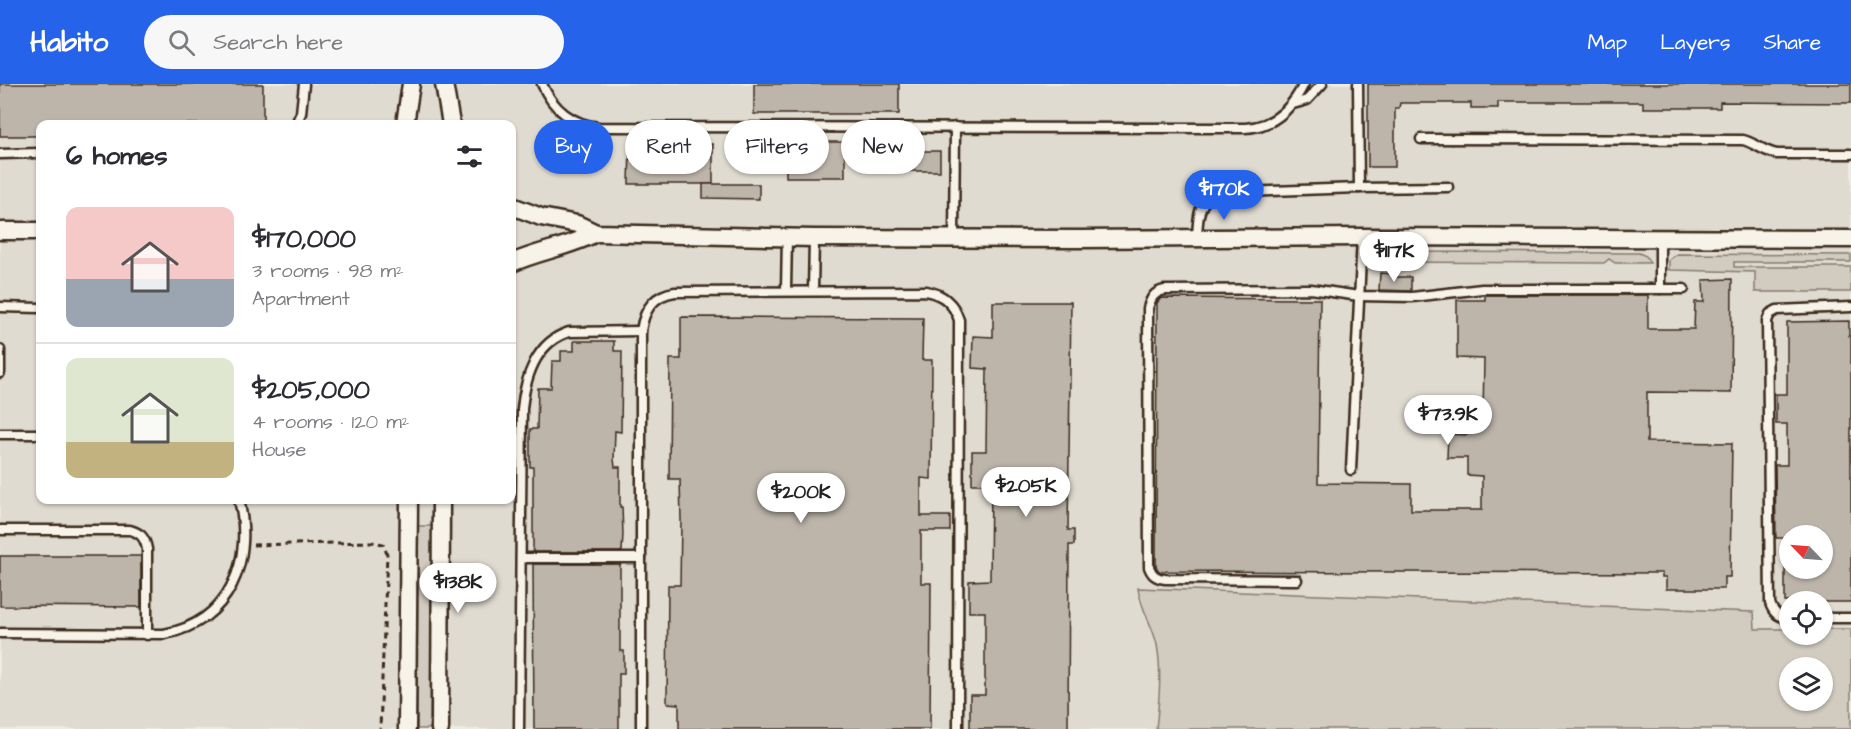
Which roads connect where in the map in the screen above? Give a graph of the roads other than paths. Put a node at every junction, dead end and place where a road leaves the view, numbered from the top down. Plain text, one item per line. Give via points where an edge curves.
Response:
1 (304, 84) edge
2 (411, 84) edge
3 (444, 84) edge
4 (542, 84) edge
5 (1304, 84) edge
6 (1322, 84) edge
7 (1358, 84) edge
8 (1293, 104) junction
9 (298, 120) edge
10 (406, 120) edge
11 (450, 120) edge
12 (955, 127) junction
13 (1421, 139) dead end
14 (36, 153) edge
15 (0, 154) edge
16 (1851, 154) edge
17 (1448, 187) dead end
18 (1359, 188) junction
19 (516, 207) edge
20 (0, 231) edge
21 (36, 231) edge
22 (596, 233) junction
23 (787, 237) junction
24 (954, 237) junction
25 (1362, 237) junction
26 (814, 238) junction
27 (1197, 238) junction
28 (1660, 238) junction
29 (1851, 239) edge
30 (516, 261) edge
31 (1660, 289) junction
32 (1684, 289) dead end
33 (786, 290) junction
34 (813, 291) junction
35 (1359, 296) junction
36 (0, 307) edge
37 (1851, 307) edge
38 (36, 308) edge
39 (641, 331) junction
40 (0, 350) edge
41 (0, 372) edge
42 (0, 434) edge
43 (36, 434) edge
44 (1351, 470) dead end
45 (240, 504) edge
46 (409, 504) edge
47 (441, 504) edge
48 (0, 530) edge
49 (521, 558) junction
50 (641, 558) junction
51 (1297, 580) dead end
52 (1779, 615) edge
53 (1833, 618) edge
54 (1851, 618) edge
55 (0, 633) edge
56 (147, 635) junction
57 (407, 729) edge
58 (440, 729) edge
59 (519, 729) edge
60 (641, 729) edge
61 (958, 729) edge

1 - 9 lane
2 - 10 street
3 - 11 street
4 - 12 lane via 561,112 578,122 599,127
5 - 8 lane
6 - 8 lane via 1307,100
7 - 18 lane
8 - 12 lane via 1257,127
12 - 24 lane
13 - 16 lane via 1743,140 1777,154
14 - 15 lane
17 - 18 lane
18 - 27 lane via 1216,193 1201,208
19 - 22 street via 578,224
20 - 21 street
22 - 23 street
22 - 30 street
23 - 26 street
23 - 33 lane
24 - 26 street
24 - 27 street
25 - 27 street
25 - 28 street
25 - 35 lane
26 - 34 lane
28 - 29 street
28 - 31 lane
31 - 32 lane
31 - 35 lane via 1482,289 1412,297
33 - 34 lane
33 - 39 lane via 666,293 649,306
34 - 61 lane via 926,291 945,298 959,320
35 - 44 lane
35 - 51 lane via 1311,289 1165,290 1152,297 1148,308 1150,571 1165,579
36 - 38 lane
37 - 52 lane via 1783,309 1770,314 1767,321 1770,603
39 - 49 lane via 569,332 546,346 532,366 522,409
39 - 50 lane
40 - 41 lane
42 - 43 lane
45 - 56 lane via 243,545 233,584 225,597 203,619 178,632
46 - 57 street
47 - 58 street
48 - 56 lane via 130,530 140,534 147,549
49 - 50 lane
49 - 59 lane
50 - 60 lane
53 - 54 lane
55 - 56 lane

